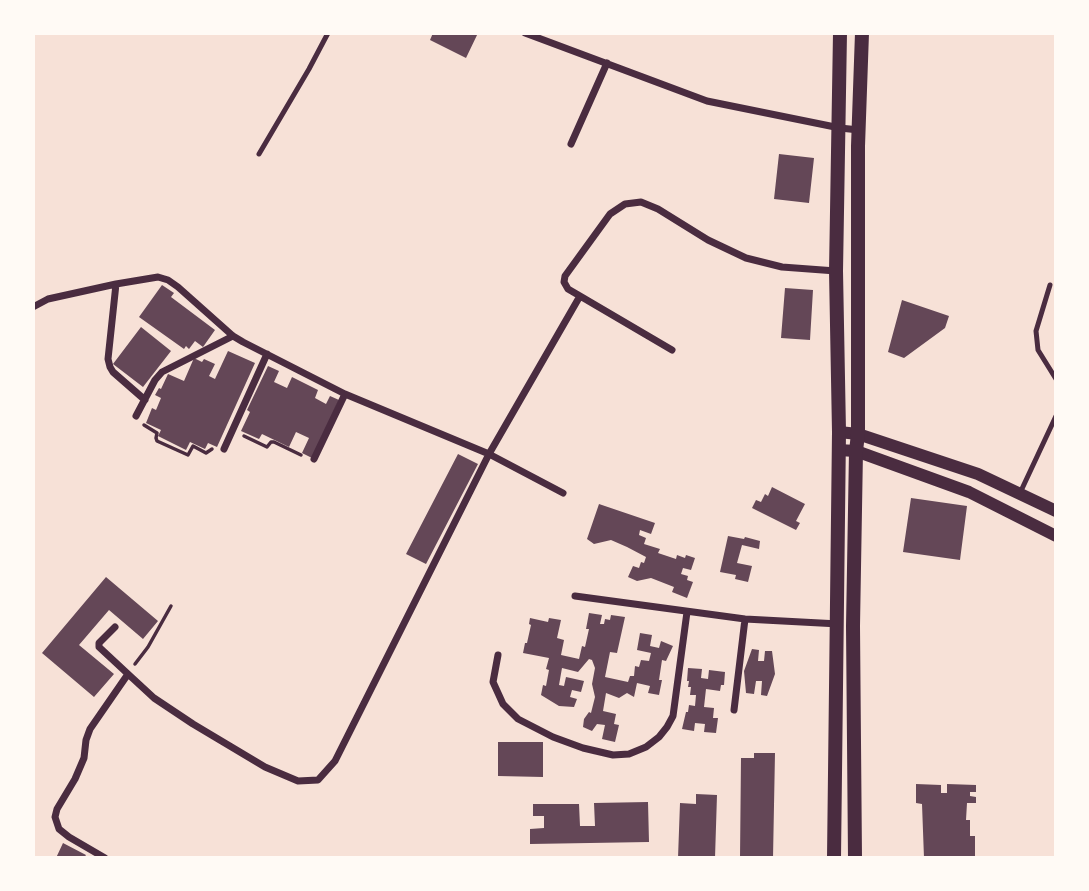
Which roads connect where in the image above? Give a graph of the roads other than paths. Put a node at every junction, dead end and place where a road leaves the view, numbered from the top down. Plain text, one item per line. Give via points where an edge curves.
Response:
1 (328, 33) edge
2 (524, 33) edge
3 (841, 33) edge
4 (862, 33) edge
5 (607, 64) junction
6 (839, 128) junction
7 (859, 130) junction
8 (571, 144) dead end
9 (258, 154) dead end
10 (836, 271) junction
11 (116, 284) junction
12 (1050, 285) dead end
13 (580, 296) junction
14 (33, 307) edge
15 (233, 336) junction
16 (672, 350) dead end
17 (267, 354) junction
18 (1056, 379) edge
19 (345, 394) junction
20 (145, 400) junction
21 (136, 416) road end
22 (1056, 416) edge
23 (839, 432) junction
24 (858, 434) junction
25 (223, 449) road end
26 (838, 450) junction
27 (856, 452) junction
28 (489, 454) junction
29 (314, 459) road end
30 (563, 493) dead end
31 (1020, 494) junction
32 (1056, 511) edge
33 (1056, 536) edge
34 (575, 596) dead end
35 (687, 612) junction
36 (745, 619) junction
37 (837, 624) junction
38 (853, 626) junction
39 (115, 627) dead end
40 (498, 655) dead end
41 (128, 674) junction
42 (734, 710) dead end
43 (105, 858) edge
44 (834, 858) edge
45 (855, 858) edge

1 - 9 lane
2 - 5 street
3 - 6 main road
4 - 7 main road
5 - 6 street via 707,100
5 - 8 street
6 - 7 street
6 - 10 main road
7 - 24 main road
10 - 13 street via 782,267 746,258 641,202 625,204 610,214 565,276 568,289
10 - 23 main road
11 - 14 street via 48,299
11 - 15 street via 158,277 168,280
11 - 20 street via 108,359 113,372
12 - 18 lane via 1036,331 1038,350
13 - 16 street
13 - 28 street
15 - 17 street
15 - 20 street via 162,372
17 - 19 street
17 - 25 street
19 - 28 street
19 - 29 street
20 - 21 street
22 - 31 lane
23 - 24 street
23 - 26 main road
24 - 27 main road
24 - 31 street via 978,474
26 - 27 street
26 - 37 main road
27 - 33 street via 969,492
27 - 38 main road
28 - 30 street
28 - 41 street via 335,761 318,780 298,781 265,767 154,698
31 - 32 street
34 - 35 street
35 - 36 street
35 - 40 street via 673,716 659,737 629,754 583,748 518,719 503,704 493,682
36 - 37 street
36 - 42 street
37 - 38 street
37 - 44 main road
38 - 45 main road
39 - 41 street via 99,646
41 - 43 street via 90,729 84,758 55,817 69,838

